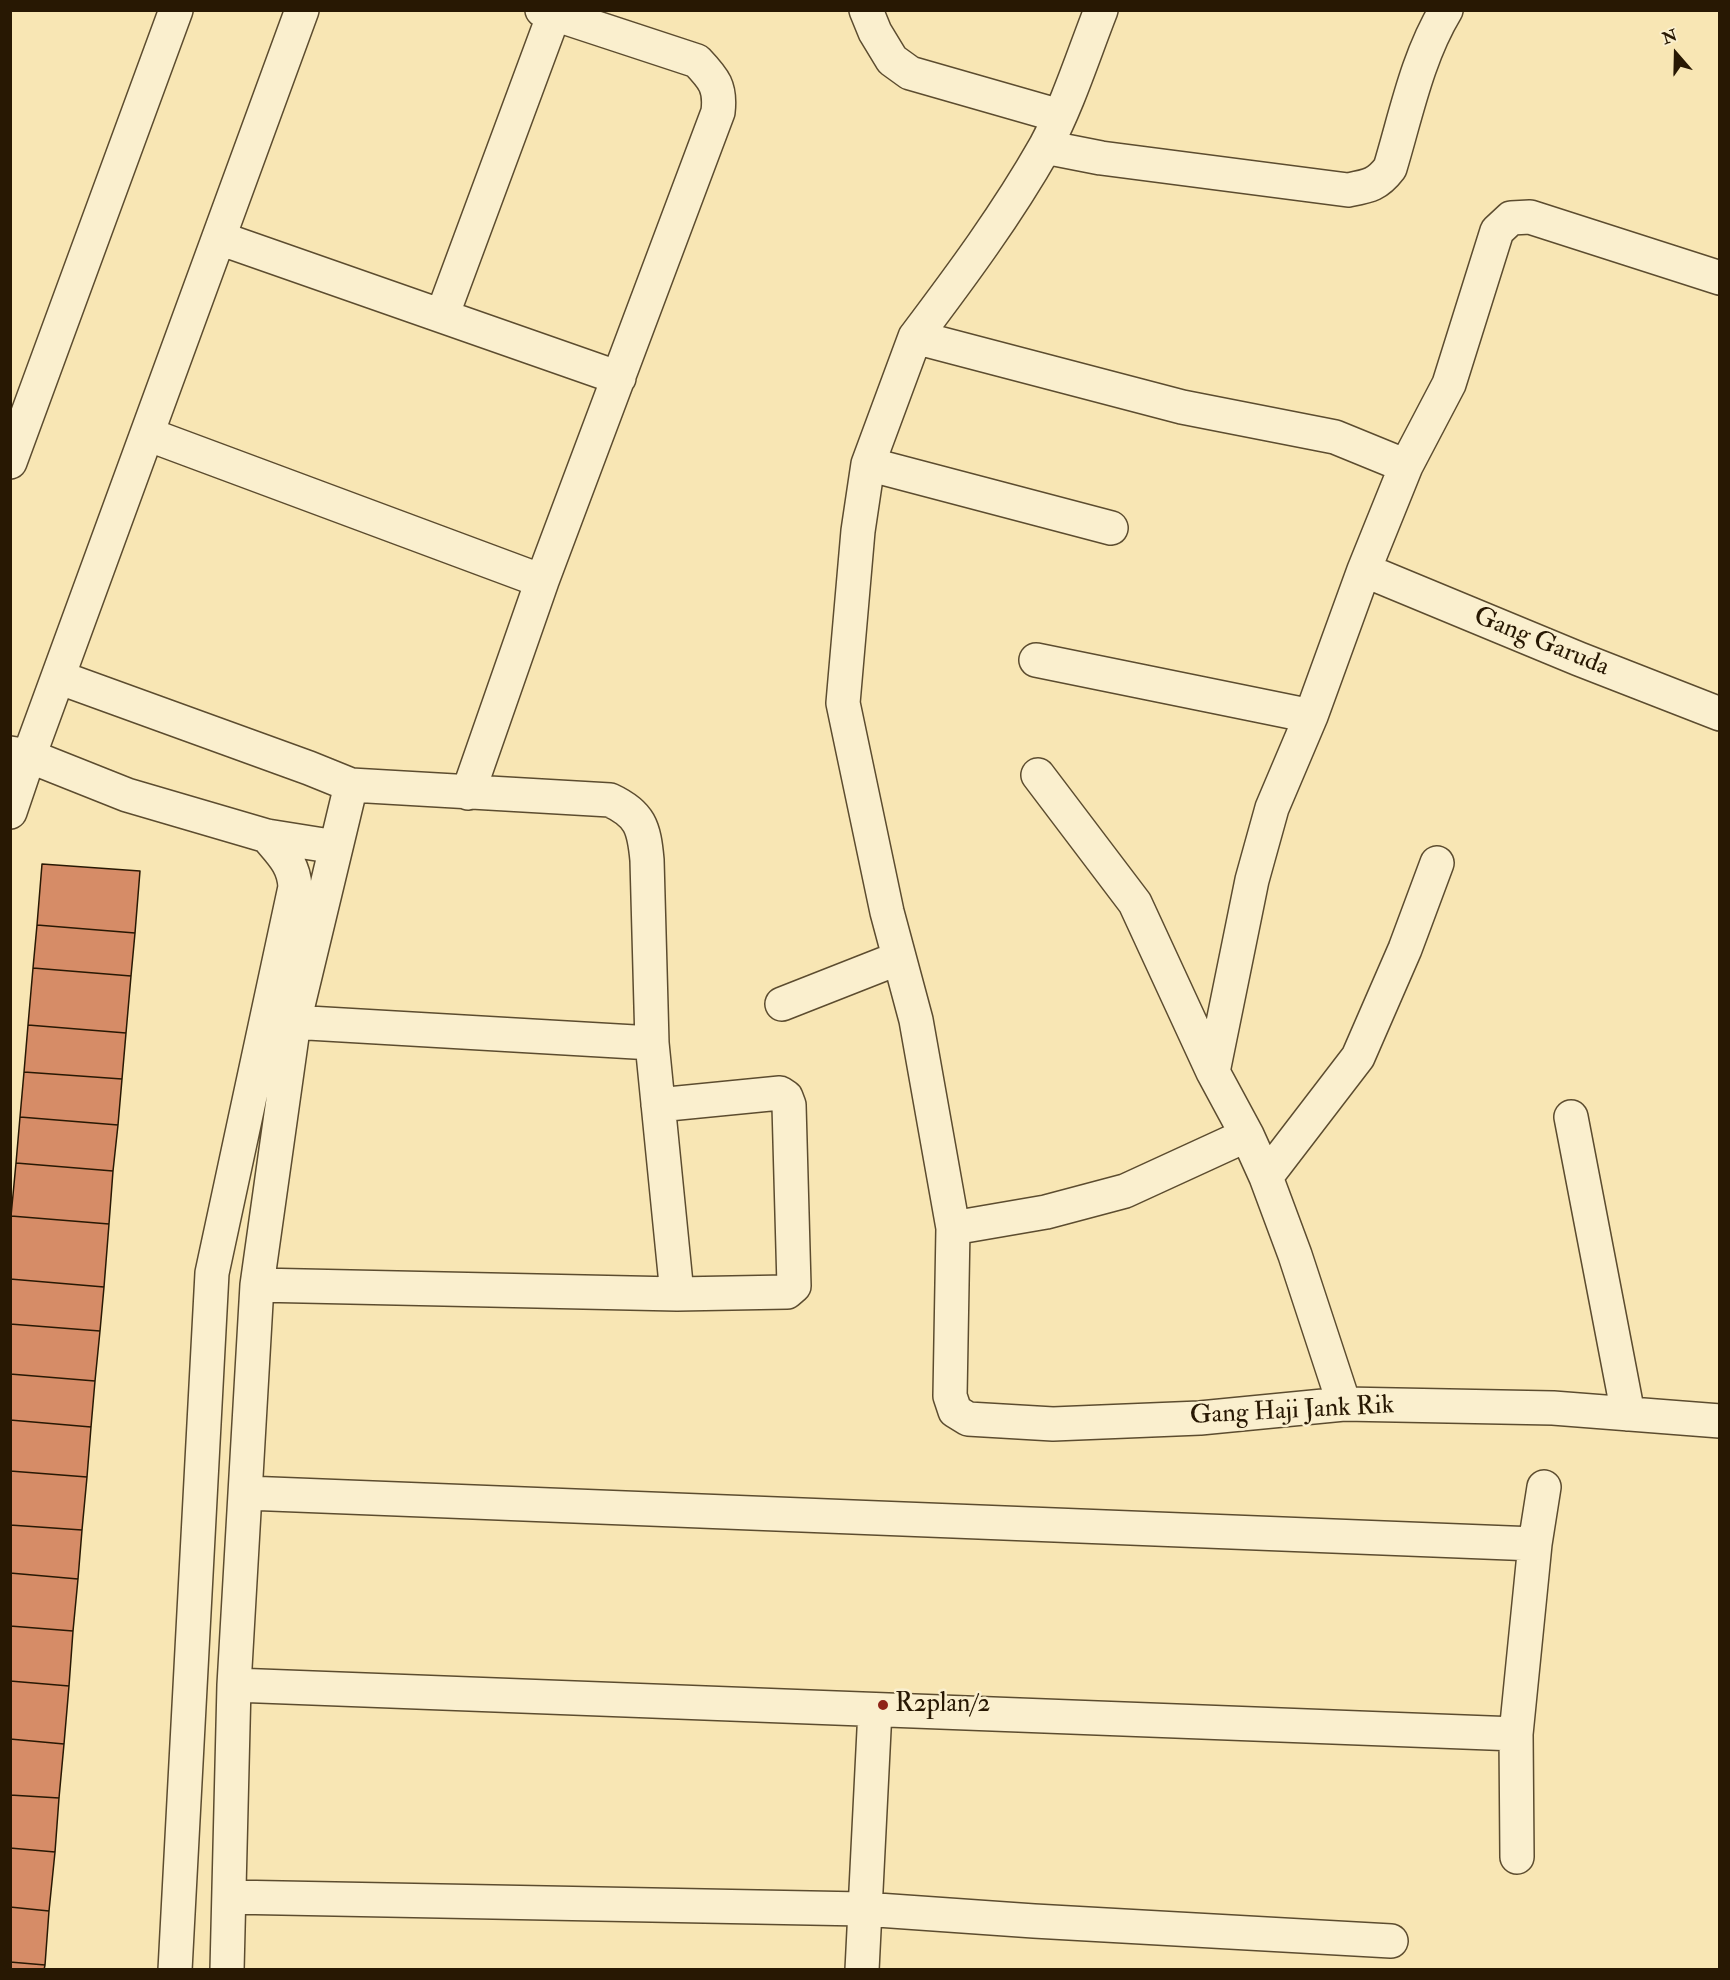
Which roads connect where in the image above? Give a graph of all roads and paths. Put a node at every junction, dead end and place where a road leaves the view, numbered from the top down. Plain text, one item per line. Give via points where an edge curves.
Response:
1 (176, 10) edge
2 (302, 10) edge
3 (866, 10) edge
4 (1101, 10) edge
5 (1446, 10) edge
6 (548, 12) edge
7 (1060, 116) junction
8 (1045, 147) junction
9 (219, 238) junction
10 (1719, 278) edge
11 (441, 316) junction
12 (915, 337) junction
13 (619, 378) junction
14 (147, 434) junction
15 (10, 462) edge
16 (868, 464) junction
17 (1406, 466) junction
18 (1111, 528) dead end
19 (1364, 570) junction
20 (542, 581) junction
21 (1036, 660) dead end
22 (58, 677) junction
23 (1719, 714) edge
24 (1311, 716) junction
25 (20, 755) edge
26 (1038, 775) dead end
27 (351, 785) junction
28 (468, 793) junction
29 (10, 812) edge
30 (267, 836) junction
31 (336, 847) junction
32 (1437, 863) dead end
33 (304, 916) junction
34 (899, 958) junction
35 (782, 1004) dead end
36 (280, 1021) junction
37 (652, 1043) junction
38 (1213, 1072) junction
39 (658, 1105) junction
40 (1571, 1117) dead end
41 (1247, 1135) junction
42 (1266, 1177) junction
43 (953, 1228) junction
44 (257, 1286) junction
45 (677, 1294) junction
46 (1344, 1404) junction
47 (1628, 1414) junction
48 (1719, 1421) edge
49 (1544, 1487) dead end
50 (246, 1493) junction
51 (1535, 1544) junction
52 (194, 1606) junction
53 (239, 1608) junction
54 (234, 1685) junction
55 (875, 1710) junction
56 (1516, 1734) junction
57 (1517, 1857) dead end
58 (229, 1897) junction
59 (863, 1909) junction
60 (1391, 1941) dead end
61 (175, 1970) edge
62 (227, 1970) edge
63 (862, 1970) edge

1 - 15 street
2 - 9 street
3 - 7 street via 892,60 910,74
4 - 7 street
5 - 8 street via 1422,62 1390,168 1369,186 1348,190 1101,158
6 - 11 street
6 - 13 street via 697,61 713,79 719,97 718,112
7 - 8 street
8 - 12 street via 983,247
9 - 11 street
9 - 14 street
10 - 17 street via 1530,217 1510,218 1497,231 1449,384
11 - 13 street
12 - 16 street
12 - 17 street via 1182,407 1335,437
13 - 20 street
14 - 20 street
14 - 22 street
16 - 18 street
16 - 34 street via 843,703
17 - 19 street
19 - 23 street, Gang Garuda
19 - 24 street
20 - 28 street
21 - 24 street
22 - 25 street
22 - 27 street
24 - 38 street via 1269,818 1252,880
25 - 29 street
25 - 30 street via 127,795
26 - 38 street via 1135,903
27 - 28 street
27 - 31 street
28 - 37 street via 610,800 636,816 647,860
30 - 31 street
30 - 33 street via 294,874
31 - 33 street
32 - 42 street via 1358,1057
33 - 36 street
34 - 35 street
34 - 43 street via 916,1020
36 - 37 street
36 - 44 street
36 - 52 street via 212,1274
37 - 39 street
38 - 41 street
39 - 45 street
39 - 45 street via 780,1093 789,1105 794,1286 787,1292
40 - 47 street
41 - 42 street
41 - 43 street via 1125,1191 1046,1212
42 - 46 street
43 - 46 street, Gang Haji Jank Rik via 950,1396 955,1411 968,1419 1053,1424 1200,1418
44 - 45 street
44 - 50 street
46 - 47 street, Gang Haji Jank Rik via 1552,1408
47 - 48 street, Gang Haji Jank Rik
49 - 51 street
50 - 51 street
50 - 53 street
51 - 56 street
52 - 53 street
52 - 61 street
53 - 54 street
54 - 55 street
54 - 58 street
55 - 56 street
55 - 59 street
56 - 57 street
58 - 59 street
58 - 62 street
59 - 60 street
59 - 63 street

